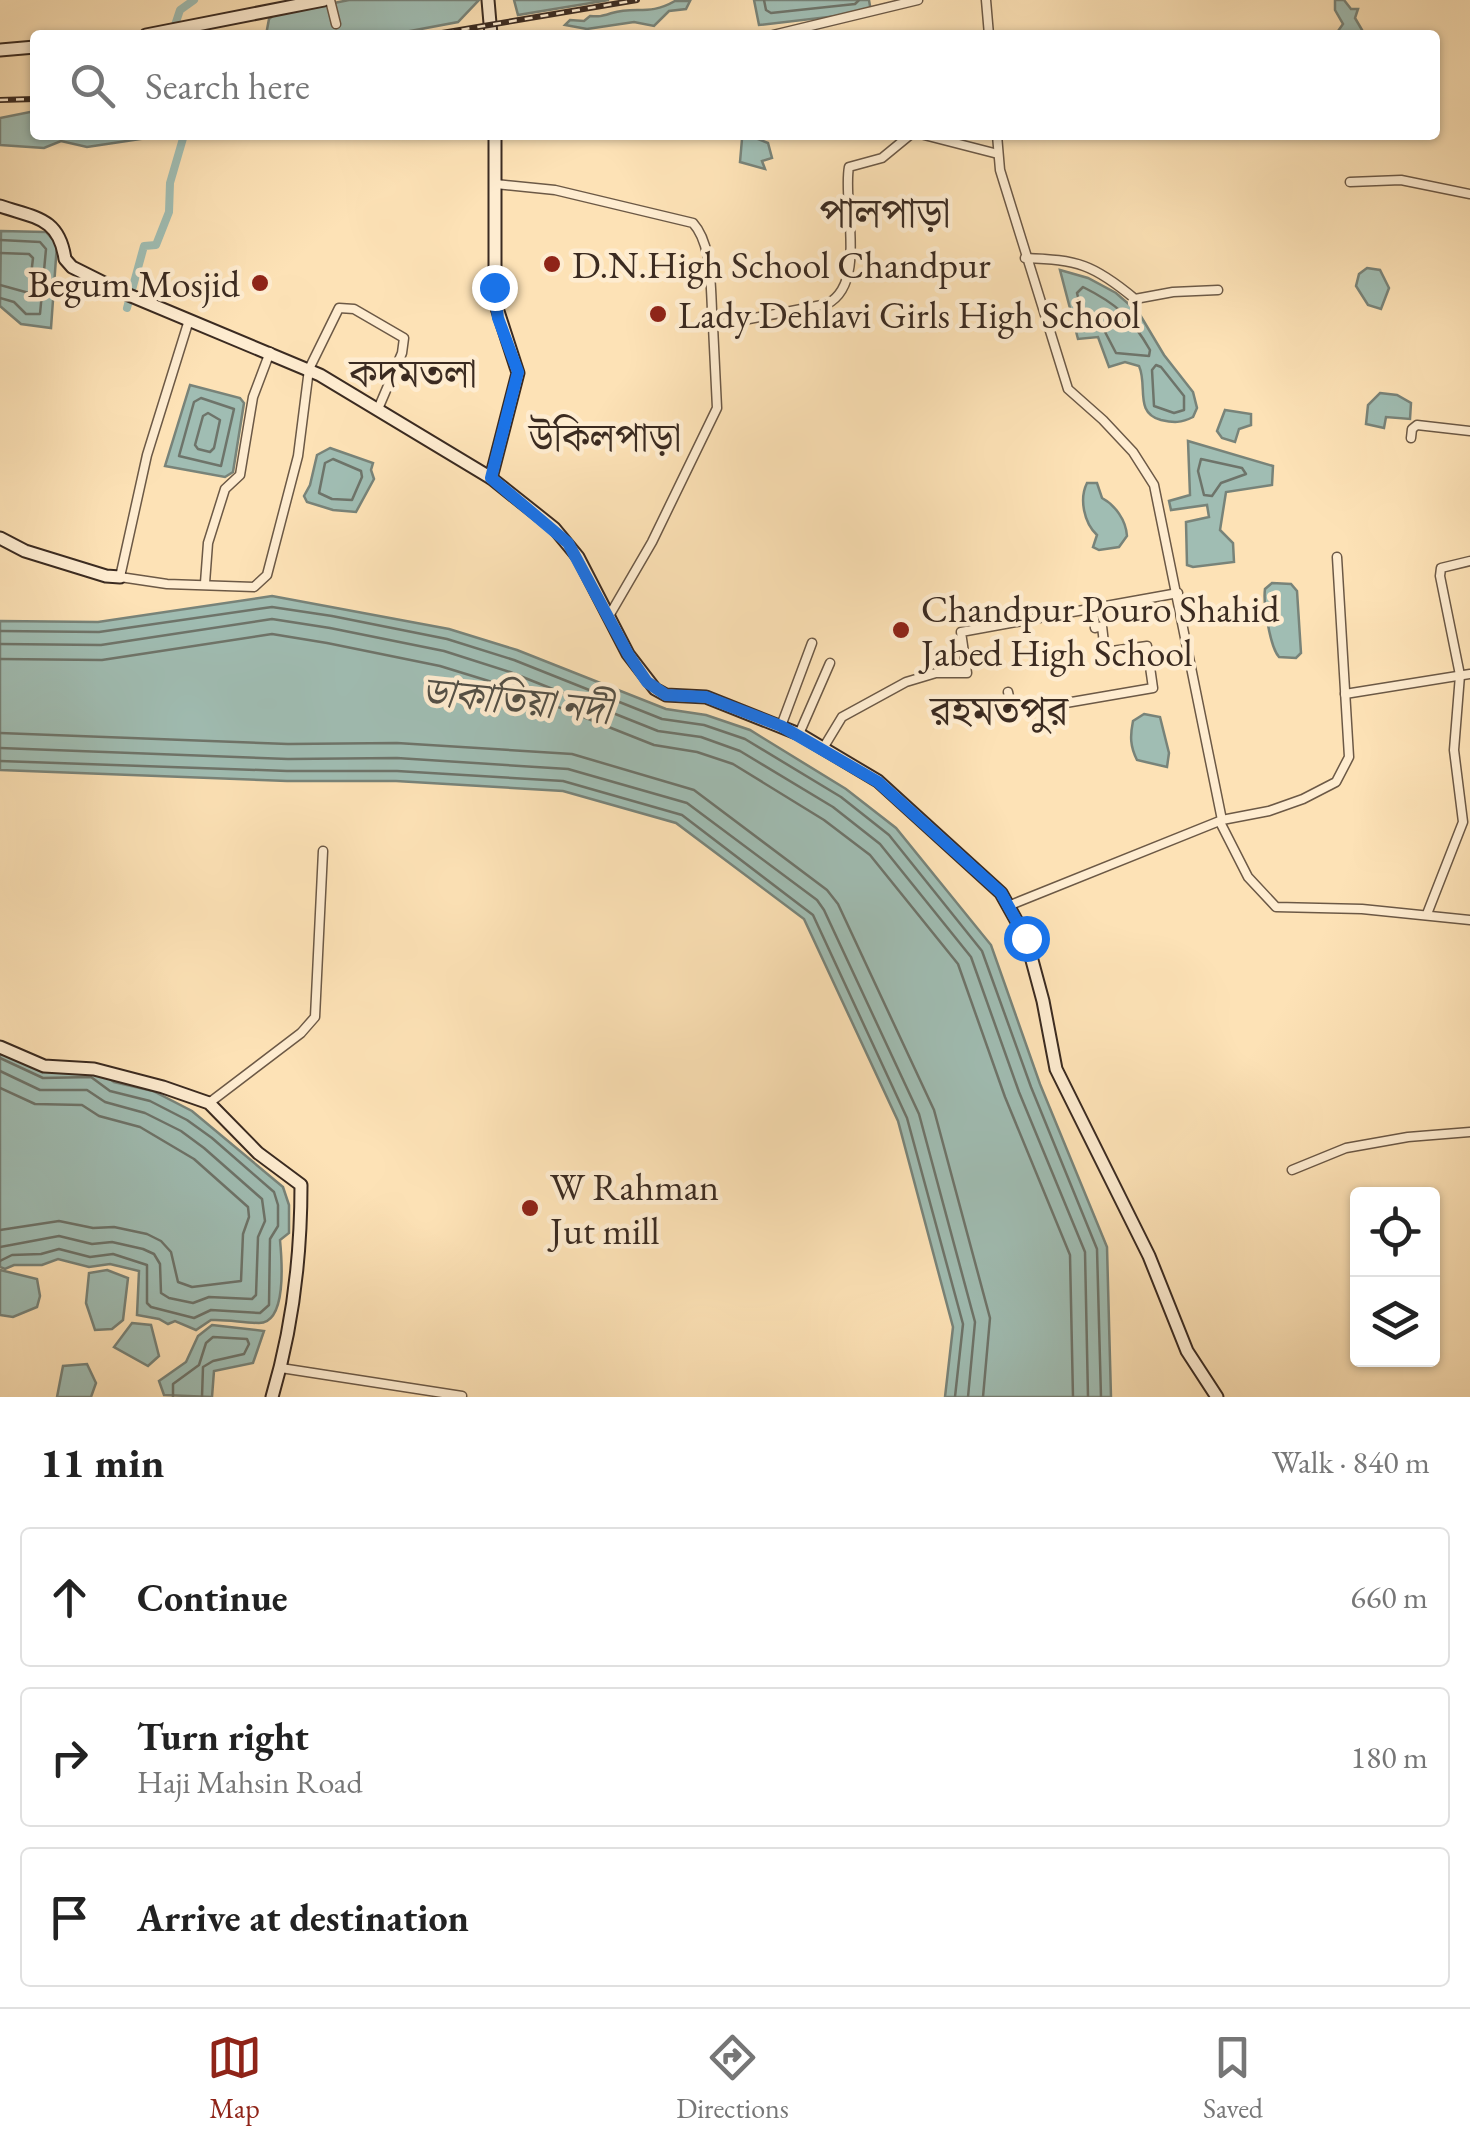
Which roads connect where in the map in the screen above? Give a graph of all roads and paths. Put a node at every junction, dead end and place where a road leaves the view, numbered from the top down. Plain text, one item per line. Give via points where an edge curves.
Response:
1 (327, 0) edge
2 (488, 0) edge
3 (918, 0) edge
4 (986, 0) edge
5 (336, 24) dead end
6 (180, 30) edge
7 (491, 30) edge
8 (794, 30) edge
9 (989, 30) edge
10 (30, 47) edge
11 (0, 50) edge
12 (494, 140) edge
13 (904, 140) edge
14 (943, 140) edge
15 (997, 140) edge
16 (998, 154) junction
17 (1350, 182) dead end
18 (496, 184) junction
19 (1470, 194) edge
20 (0, 206) edge
21 (1025, 258) junction
22 (1218, 290) dead end
23 (190, 320) junction
24 (713, 326) junction
25 (270, 352) junction
26 (309, 369) junction
27 (378, 409) junction
28 (1470, 431) edge
29 (1411, 438) dead end
30 (491, 478) junction
31 (0, 538) edge
32 (1337, 557) dead end
33 (1470, 561) edge
34 (120, 577) junction
35 (205, 583) junction
36 (1178, 593) junction
37 (1093, 609) junction
38 (610, 616) junction
39 (812, 644) dead end
40 (830, 663) dead end
41 (1465, 674) edge
42 (1008, 692) dead end
43 (1345, 694) junction
44 (781, 726) junction
45 (798, 734) junction
46 (822, 750) junction
47 (1221, 821) junction
48 (323, 851) dead end
49 (1008, 906) junction
50 (1427, 914) junction
51 (1470, 920) edge
52 (0, 1047) edge
53 (209, 1104) junction
54 (1470, 1132) edge
55 (1292, 1170) dead end
56 (281, 1368) junction
57 (462, 1396) edge
58 (272, 1397) edge
59 (1217, 1397) edge

1 - 5 street
1 - 6 main road
2 - 7 main road
3 - 8 street
4 - 9 street
10 - 11 main road
12 - 18 main road
13 - 24 street via 882,158 850,166 849,257 840,296 828,304
14 - 16 street
15 - 16 street
16 - 21 street
17 - 19 street via 1401,180
18 - 24 street via 555,190 694,223 705,250
18 - 30 main road via 496,302 518,372
20 - 23 main road via 50,224 72,266
21 - 22 street via 1073,261 1135,299
21 - 36 street via 1068,390 1133,452 1154,485
23 - 25 main road
23 - 34 street via 146,455
24 - 38 street via 717,408
25 - 26 main road
25 - 35 street via 252,397 240,474 225,489 208,543
26 - 27 main road
26 - 27 street via 338,308 400,333 405,345
26 - 35 street via 298,456 267,575 254,586
27 - 30 main road
28 - 29 street via 1417,425
30 - 38 main road via 568,543
31 - 34 main road
32 - 43 street
33 - 41 street via 1441,568 1440,576
34 - 35 street
36 - 37 street
36 - 47 street
37 - 42 street via 1105,652 1147,646 1153,688 1025,710 1012,710
37 - 46 street via 961,632 966,673 906,682 842,716
38 - 44 main road via 655,689 706,697
39 - 44 street
40 - 45 street
41 - 43 street
41 - 50 street via 1454,750 1462,822
43 - 47 street via 1348,757 1341,778 1269,811
44 - 45 main road
45 - 46 main road
46 - 49 main road via 878,782
47 - 49 street
47 - 50 street via 1248,877 1276,907
48 - 53 street via 314,1017
49 - 59 main road via 1026,938 1056,1069 1149,1256 1187,1350
50 - 51 street
52 - 53 main road via 44,1066 94,1068
53 - 56 main road via 258,1154 301,1185
54 - 55 street via 1346,1148
56 - 57 street
56 - 58 main road

